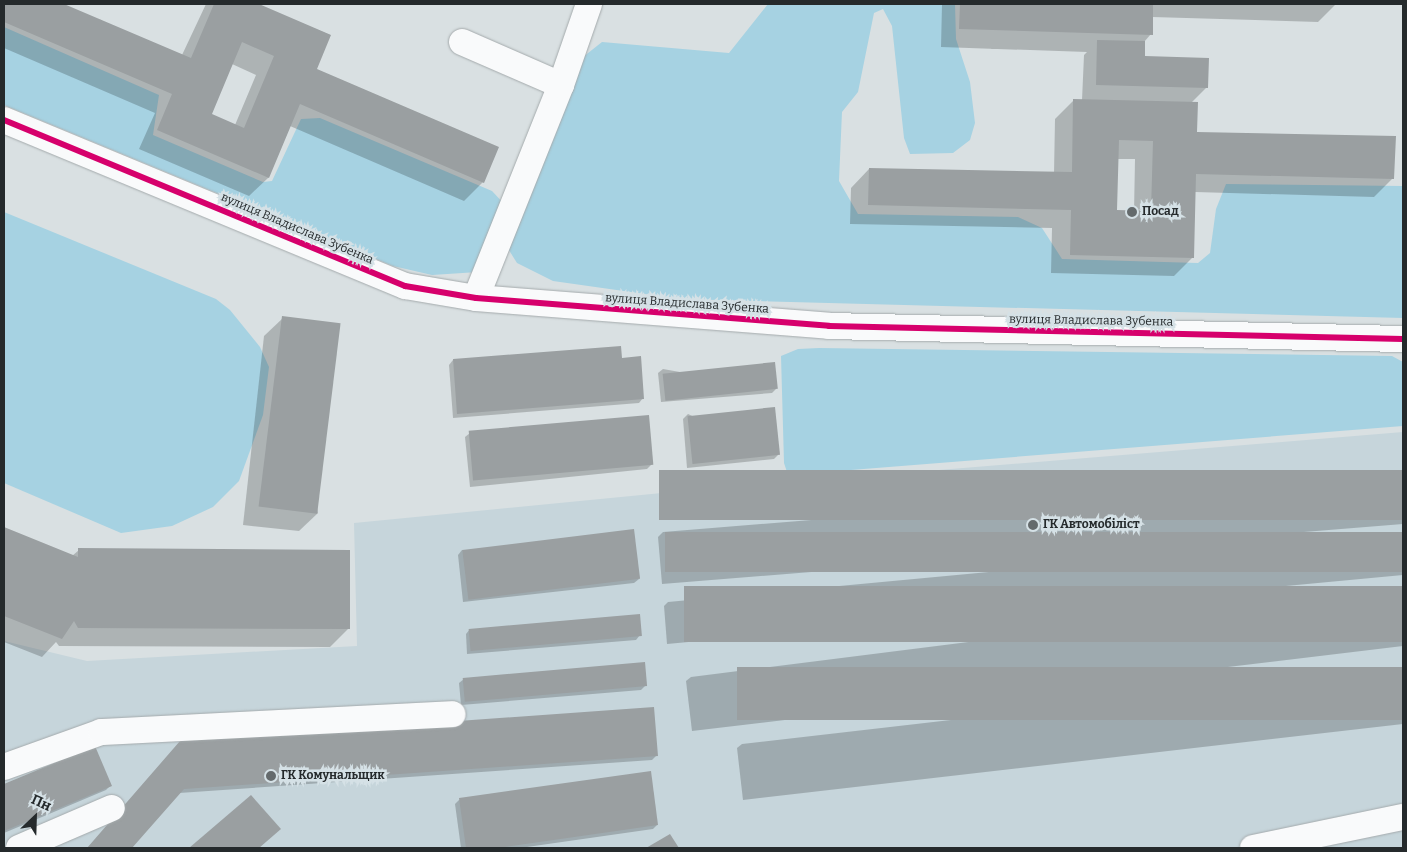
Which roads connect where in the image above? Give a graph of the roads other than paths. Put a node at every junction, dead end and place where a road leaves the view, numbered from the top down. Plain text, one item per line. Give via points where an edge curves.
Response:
1 (589, 4) edge
2 (462, 42) dead end
3 (561, 85) junction
4 (4, 120) edge
5 (476, 298) junction
6 (1403, 339) edge
7 (453, 714) dead end
8 (4, 767) edge
9 (112, 808) dead end
10 (1403, 817) edge
11 (18, 848) edge
12 (1253, 848) edge

1 - 3 street
2 - 3 street
3 - 5 street
4 - 5 street, вулиця Владислава Зубенка via 405,286
5 - 6 street, вулиця Владислава Зубенка via 829,326
7 - 8 street via 101,732
9 - 11 street
10 - 12 street

